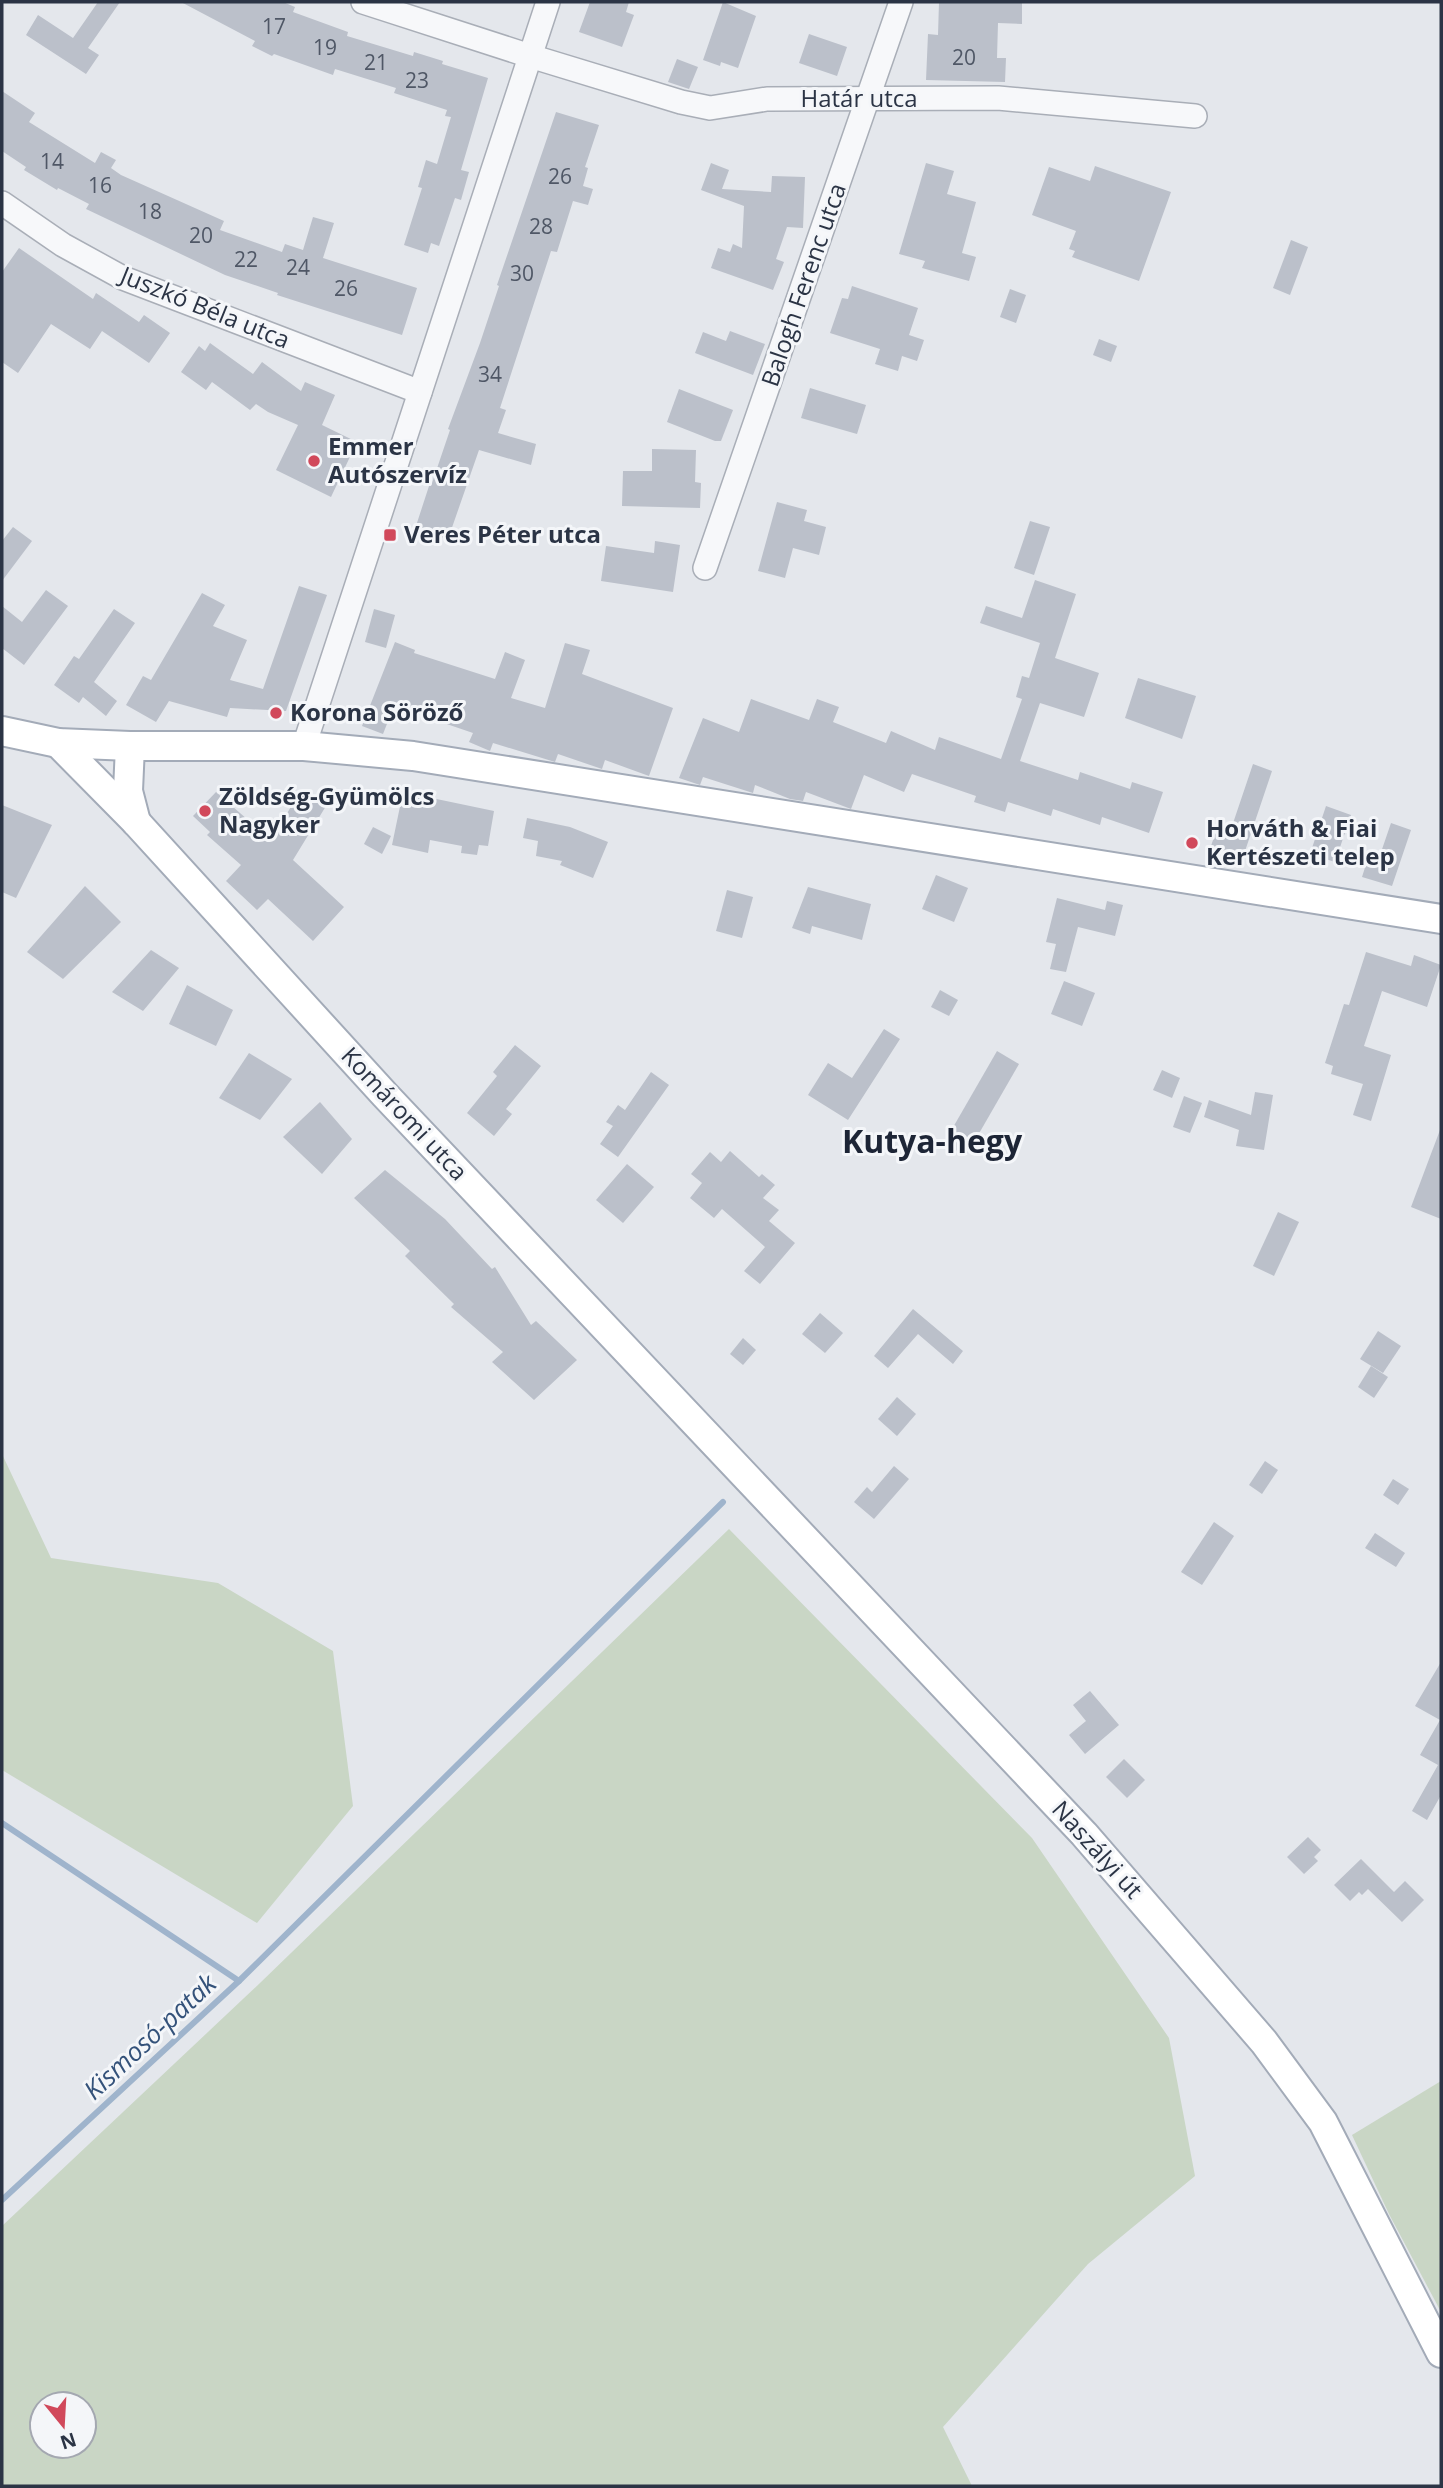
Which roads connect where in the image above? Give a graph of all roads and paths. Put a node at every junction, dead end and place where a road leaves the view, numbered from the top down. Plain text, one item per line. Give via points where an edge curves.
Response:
1 (363, 2) edge
2 (548, 2) edge
3 (901, 2) edge
4 (530, 56) junction
5 (869, 100) junction
6 (1195, 116) dead end
7 (2, 203) edge
8 (420, 392) junction
9 (705, 568) dead end
10 (2, 731) edge
11 (58, 743) junction
12 (130, 746) junction
13 (304, 746) junction
14 (136, 822) junction
15 (1441, 919) edge
16 (676, 1404) joint
17 (1441, 2353) edge

1 - 4 street, Határ utca
2 - 4 street
3 - 5 street, Balogh Ferenc utca
4 - 5 street, Határ utca via 710,108 767,99
4 - 8 street
5 - 6 street, Határ utca via 998,98
5 - 9 street, Balogh Ferenc utca
7 - 8 street, Juszkó Béla utca via 63,245 123,278
8 - 13 street
10 - 11 main road
11 - 12 main road
11 - 14 main road, Komáromi utca
12 - 13 main road
12 - 14 main road, Komáromi utca via 128,791
13 - 15 main road via 413,756
14 - 16 main road, Komáromi utca via 385,1096
16 - 17 main road, Naszályi út via 1084,1834 1264,2042 1323,2122

